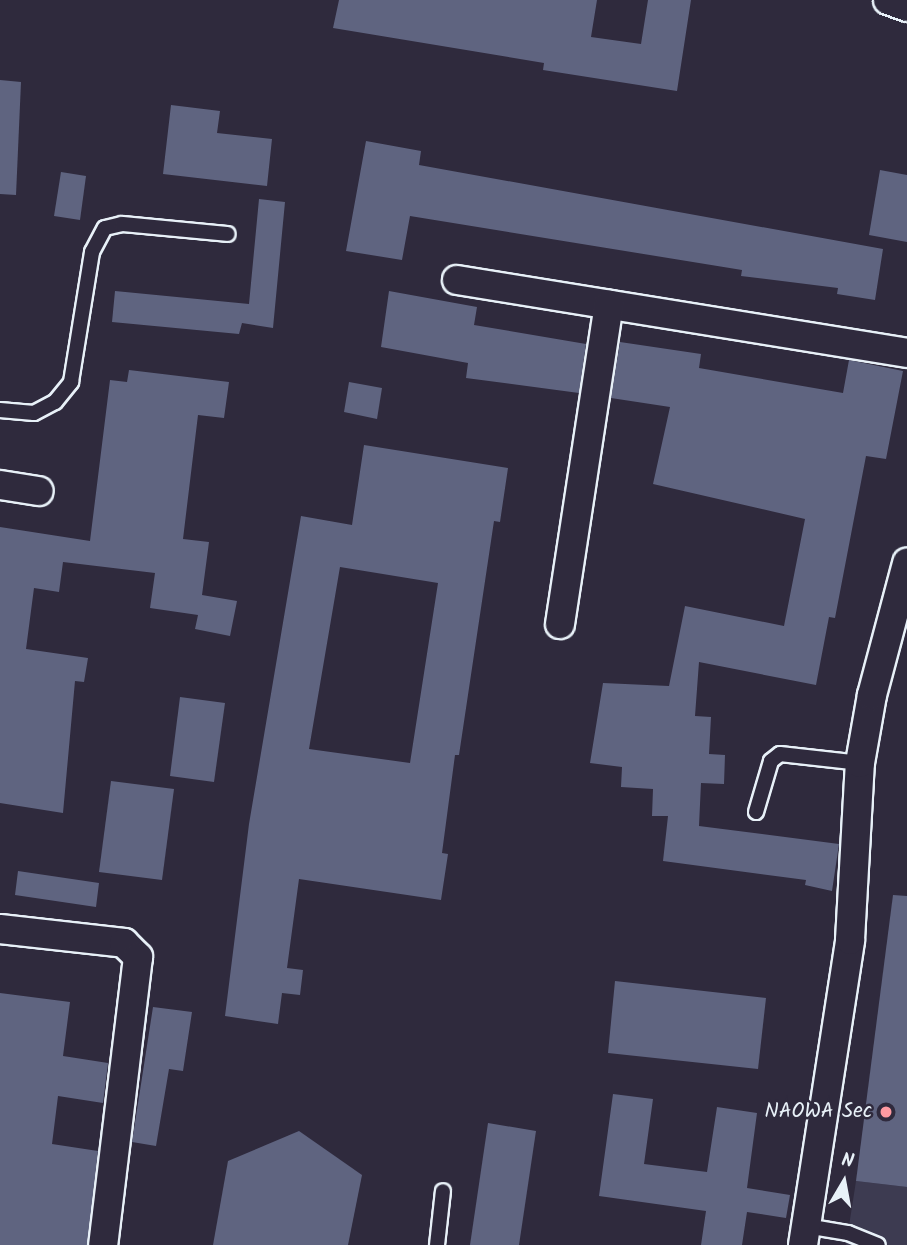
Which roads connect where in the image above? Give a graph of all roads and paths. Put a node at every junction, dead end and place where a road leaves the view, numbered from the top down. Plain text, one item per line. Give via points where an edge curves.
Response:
1 (888, 0) edge
2 (907, 8) edge
3 (228, 234) dead end
4 (457, 281) dead end
5 (609, 305) junction
6 (907, 353) edge
7 (0, 410) edge
8 (0, 485) edge
9 (39, 491) dead end
10 (907, 563) edge
11 (560, 624) dead end
12 (860, 763) junction
13 (756, 812) dead end
14 (0, 929) edge
15 (443, 1191) dead end
16 (804, 1235) edge
17 (103, 1245) edge
18 (437, 1245) edge
19 (878, 1245) edge

1 - 2 street
3 - 7 lane via 122,224 105,228 92,252 71,382 55,402 34,413
4 - 5 street
5 - 6 street
5 - 11 street
8 - 9 street
10 - 12 street via 872,695
12 - 13 lane via 780,754 771,761
12 - 16 street via 850,940
14 - 17 street via 124,943 138,957
15 - 18 lane
16 - 19 lane via 848,1233

